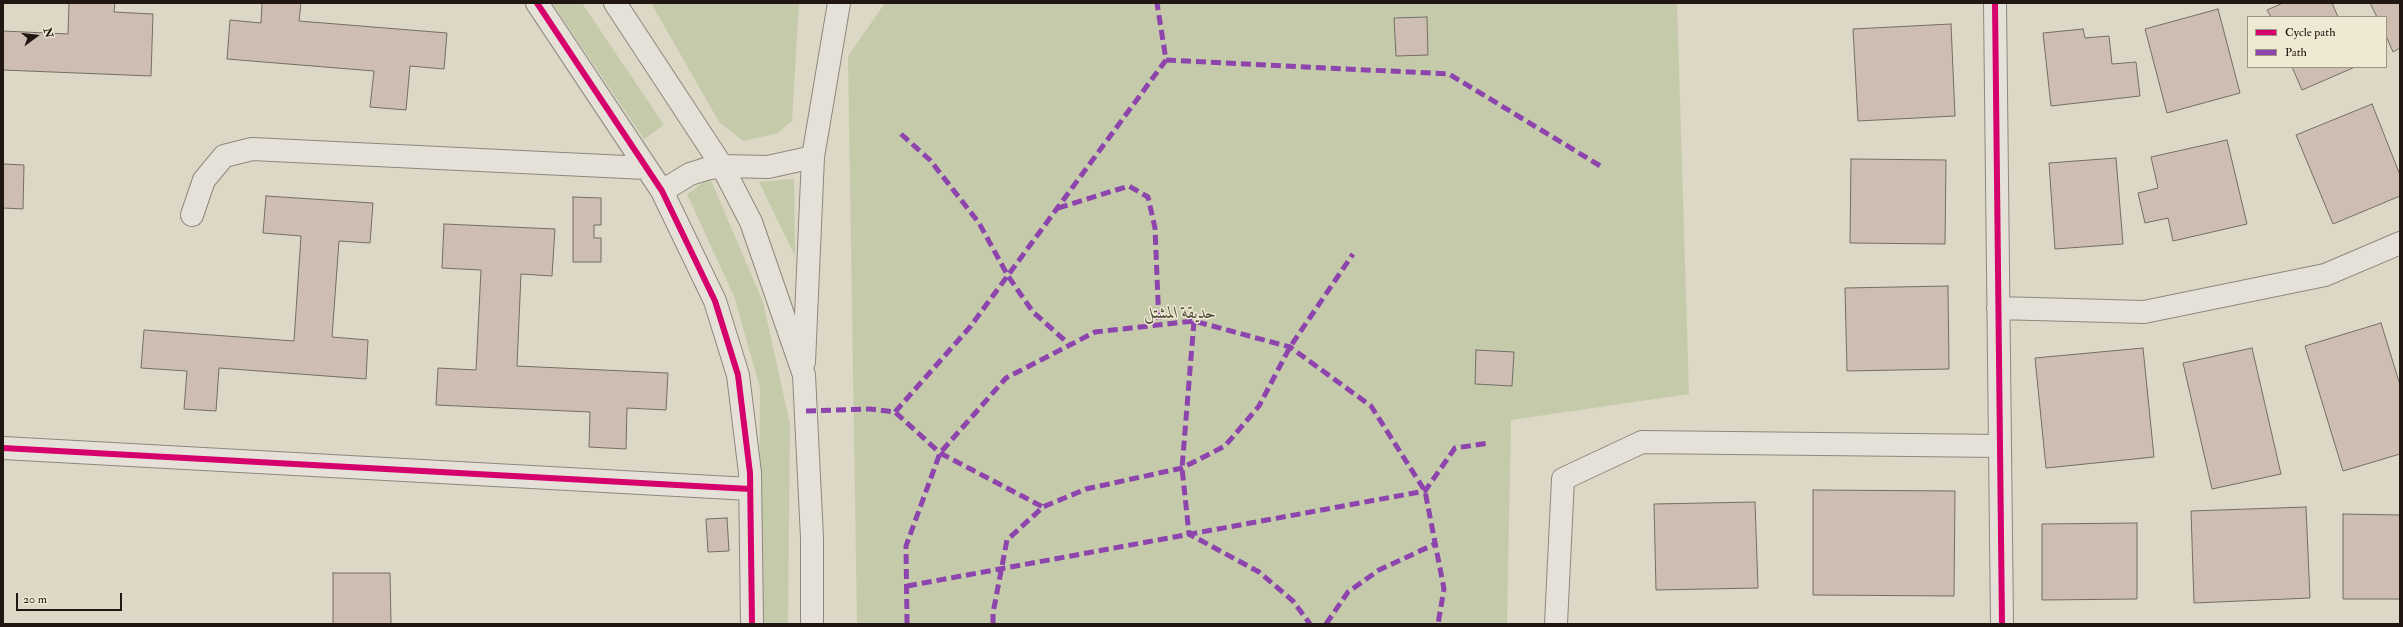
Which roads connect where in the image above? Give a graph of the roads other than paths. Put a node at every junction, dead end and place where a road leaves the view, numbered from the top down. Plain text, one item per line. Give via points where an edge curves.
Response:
1 (537, 3) edge
2 (615, 3) edge
3 (839, 3) edge
4 (1996, 3) edge
5 (813, 157) junction
6 (722, 166) junction
7 (646, 168) junction
8 (662, 191) junction
9 (192, 215) dead end
10 (2400, 243) edge
11 (1998, 308) junction
12 (804, 375) junction
13 (2000, 446) junction
14 (3, 448) edge
15 (750, 489) junction
16 (752, 624) edge
17 (812, 624) edge
18 (1556, 624) edge
19 (2002, 624) edge

1 - 7 street
2 - 6 street
3 - 5 street
4 - 11 street
5 - 6 street via 768,167
5 - 12 street
6 - 8 street via 690,174
6 - 12 street via 751,222
7 - 8 street
7 - 9 street via 252,149 224,156 204,180
8 - 15 street via 715,301 738,375
10 - 11 street via 2325,275 2144,312
11 - 13 street
12 - 17 street via 812,538
13 - 18 street via 1642,442 1563,479
13 - 19 street
14 - 15 street
15 - 16 street

